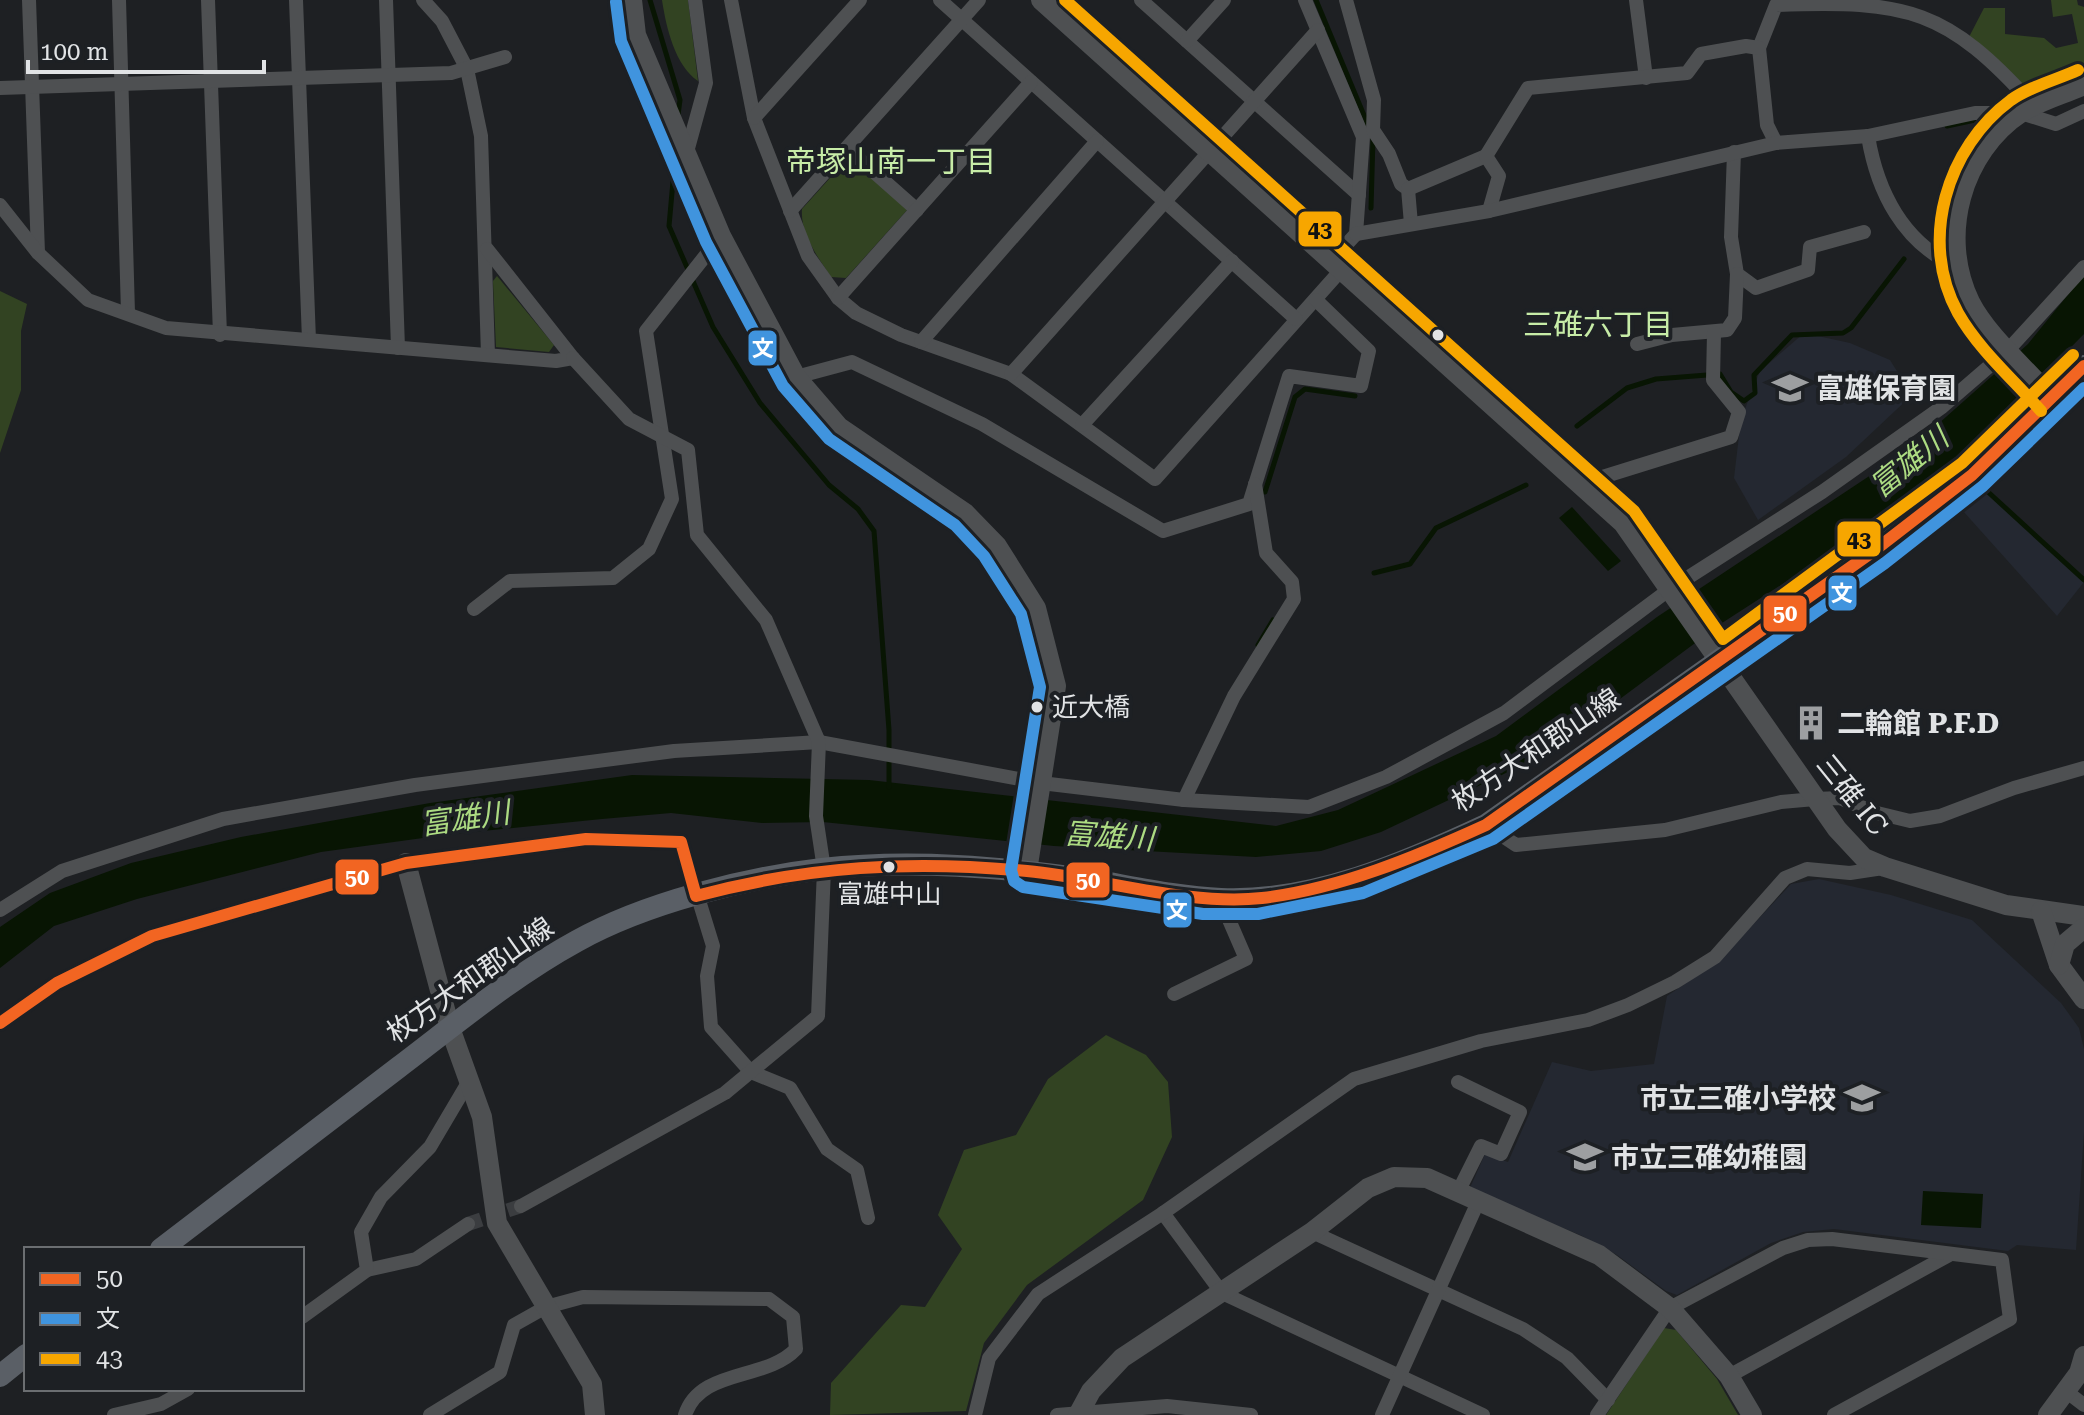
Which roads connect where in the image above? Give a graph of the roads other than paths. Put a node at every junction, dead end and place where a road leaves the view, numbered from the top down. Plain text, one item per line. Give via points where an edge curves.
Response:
1 (29, 0) edge
2 (119, 0) edge
3 (208, 0) edge
4 (296, 0) edge
5 (386, 0) edge
6 (423, 0) edge
7 (632, 0) edge
8 (695, 0) edge
9 (860, 0) edge
10 (940, 0) edge
11 (979, 0) edge
12 (1041, 0) edge
13 (1141, 0) edge
14 (1224, 0) edge
15 (1305, 0) edge
16 (1346, 0) edge
17 (1636, 0) edge
18 (734, 2) edge
19 (1776, 2) edge
20 (962, 19) junction
21 (1318, 30) junction
22 (1187, 41) junction
23 (1759, 48) junction
24 (505, 57) dead end
25 (467, 69) junction
26 (388, 76) junction
27 (1646, 78) junction
28 (300, 79) junction
29 (211, 81) junction
30 (1031, 82) junction
31 (122, 84) junction
32 (2084, 85) edge
33 (33, 87) junction
34 (0, 88) edge
35 (1254, 101) junction
36 (2028, 110) junction
37 (2084, 111) edge
38 (754, 118) junction
39 (1368, 133) junction
40 (1868, 136) junction
41 (1097, 141) junction
42 (1776, 143) junction
43 (847, 148) junction
44 (687, 152) junction
45 (1210, 152) junction
46 (1734, 152) junction
47 (1486, 156) junction
48 (1408, 189) junction
49 (1359, 195) junction
50 (1165, 202) junction
51 (0, 205) edge
52 (917, 210) junction
53 (790, 211) junction
54 (1489, 211) junction
55 (1411, 224) junction
56 (1864, 232) dead end
57 (1356, 234) junction
58 (721, 236) junction
59 (487, 249) junction
60 (38, 253) junction
61 (1232, 261) junction
62 (1337, 264) junction
63 (1958, 267) junction
64 (2084, 267) edge
65 (1737, 274) junction
66 (838, 298) junction
67 (1316, 300) junction
68 (128, 313) junction
69 (1296, 319) junction
70 (1714, 333) junction
71 (220, 335) junction
72 (309, 340) junction
73 (921, 342) junction
74 (1637, 344) dead end
75 (398, 348) junction
76 (2011, 353) junction
77 (488, 355) junction
78 (573, 358) junction
79 (2084, 366) edge
80 (1011, 374) junction
81 (796, 377) junction
82 (2053, 400) junction
83 (1082, 425) junction
84 (665, 438) junction
85 (1255, 484) junction
86 (1580, 484) junction
87 (1671, 590) junction
88 (474, 609) dead end
89 (1719, 662) junction
90 (819, 749) junction
91 (2084, 768) edge
92 (1040, 791) junction
93 (1815, 799) junction
94 (1184, 800) junction
95 (1486, 825) junction
96 (406, 863) junction
97 (1885, 867) junction
98 (824, 869) junction
99 (1027, 871) junction
100 (696, 896) junction
101 (1220, 899) junction
102 (0, 910) edge
103 (2041, 911) junction
104 (2084, 916) edge
105 (2084, 928) edge
106 (2059, 965) junction
107 (1174, 994) dead end
108 (2084, 999) edge
109 (0, 1023) edge
110 (450, 1028) junction
111 (751, 1072) junction
112 (469, 1081) junction
113 (1458, 1082) dead end
114 (1458, 1192) junction
115 (1478, 1202) junction
116 (521, 1206) tunnel mouth
117 (1163, 1213) junction
118 (868, 1218) dead end
119 (468, 1224) tunnel mouth
120 (1312, 1232) junction
121 (164, 1247) edge
122 (1950, 1255) junction
123 (367, 1270) junction
124 (1440, 1291) junction
125 (1222, 1293) junction
126 (546, 1307) junction
127 (1670, 1308) junction
128 (304, 1316) edge
129 (2084, 1356) edge
130 (24, 1357) edge
131 (0, 1376) edge
132 (1729, 1376) junction
133 (1401, 1377) junction
134 (184, 1391) edge
135 (2067, 1392) junction
136 (1608, 1400) junction
137 (2084, 1405) edge
138 (1167, 1410) edge
139 (1079, 1414) edge
140 (114, 1415) edge
141 (430, 1415) edge
142 (595, 1415) edge
143 (685, 1415) edge
144 (975, 1415) edge
145 (1057, 1415) edge
146 (1251, 1415) edge
147 (1382, 1415) edge
148 (1483, 1415) edge
149 (1597, 1415) edge
150 (1752, 1415) edge
151 (1834, 1415) edge
152 (2048, 1415) edge

1 - 33 street
2 - 31 street
3 - 29 street
4 - 28 street
5 - 26 street
6 - 25 street via 442,21
7 - 44 street via 636,35
8 - 44 street via 706,83
9 - 38 street
10 - 20 street
11 - 20 street
12 - 45 street, 三碓 IC
13 - 22 street
14 - 22 street
15 - 21 street
16 - 39 street via 1374,100
17 - 27 street
18 - 38 street
19 - 23 street
19 - 36 street via 1890,0 1929,14 1967,37
20 - 30 street
20 - 43 street
21 - 35 street
21 - 39 street
22 - 35 street
23 - 27 street via 1701,54 1687,73
23 - 42 street via 1767,125
24 - 25 street
25 - 26 street
25 - 59 street via 481,136
26 - 28 street
26 - 75 street
27 - 47 street via 1528,88
28 - 29 street
28 - 72 street
29 - 31 street
29 - 71 street
30 - 41 street
30 - 52 street
31 - 33 street
31 - 68 street
32 - 36 street
33 - 34 street
33 - 60 street
35 - 45 street
35 - 49 street
36 - 37 street via 2056,124
36 - 40 street via 1975,113
36 - 63 street via 1986,145 1965,181 1956,214
38 - 53 street
39 - 48 street via 1389,154
39 - 49 street
40 - 42 street
40 - 63 street via 1874,174 1902,227 1944,262
41 - 50 street
41 - 73 street
42 - 46 street
43 - 52 street
43 - 53 street
44 - 58 street
45 - 50 street
45 - 62 street, 三碓 IC
46 - 54 street
46 - 65 street via 1731,237
47 - 48 street
47 - 54 street via 1499,176
48 - 55 street
49 - 57 street
50 - 61 street
50 - 80 street
51 - 60 street
52 - 66 street
53 - 66 street via 808,256
54 - 55 street
55 - 57 street
56 - 65 street via 1810,247 1808,270 1756,288
57 - 62 street
58 - 81 street
58 - 84 street via 646,331
59 - 77 street
59 - 78 street
60 - 68 street via 88,300
61 - 69 street
61 - 83 street
62 - 67 street
62 - 86 street, 三碓 IC
63 - 76 street via 1971,303
64 - 76 street
65 - 70 street via 1735,318 1727,330
66 - 73 street via 856,313
67 - 69 street
67 - 85 street via 1369,351 1361,386 1289,376
68 - 71 street via 166,328
69 - 83 street via 1155,479
70 - 74 street
70 - 86 street via 1713,380 1739,412 1731,437
71 - 72 street
72 - 75 street
73 - 80 street
75 - 77 street
76 - 82 street
76 - 87 street via 1846,475
77 - 78 street
78 - 84 street via 629,419
79 - 82 main road, 枚方大和郡山線
80 - 83 street
81 - 85 street via 852,362 982,424 1163,531 1249,504
81 - 92 street via 839,427 965,513 1020,579 1036,608 1056,686
82 - 89 main road, 枚方大和郡山線 via 1972,475
84 - 88 street via 672,499 649,549 613,578 510,581
84 - 90 street via 688,450 697,535 766,620
85 - 94 street via 1266,553 1292,582 1294,599 1234,696
86 - 87 street, 三碓 IC via 1623,523
87 - 89 street, 三碓 IC
87 - 94 street via 1504,713 1386,777 1309,807
89 - 93 street, 三碓 IC
89 - 95 main road, 枚方大和郡山線
90 - 92 street
90 - 98 street via 816,816
90 - 102 street via 674,751 415,785 223,819 62,871
91 - 93 street via 1910,821 1840,798
92 - 94 street
92 - 99 street
93 - 95 street via 1623,837 1516,845
93 - 97 street, 三碓 IC via 1864,858
95 - 101 main road, 枚方大和郡山線 via 1375,871 1305,890
96 - 100 street via 586,839 662,839 681,842
96 - 109 street via 152,936 57,983
96 - 110 street
97 - 103 street, 三碓 IC
97 - 117 street via 1850,873 1807,869 1785,878 1715,957 1628,1005 1588,1020 1481,1041 1354,1079
98 - 99 main road, 枚方大和郡山線 via 895,864
98 - 100 main road, 枚方大和郡山線
98 - 111 street via 818,1016
99 - 101 main road, 枚方大和郡山線
100 - 110 main road, 枚方大和郡山線 via 580,939
100 - 111 street via 713,946 707,976 711,1027
101 - 107 street via 1246,959
103 - 104 street, 三碓 IC
103 - 106 street
105 - 106 street via 2065,944
106 - 108 street
110 - 112 street
110 - 121 main road, 枚方大和郡山線
111 - 116 street via 725,1093
111 - 118 street via 790,1088 827,1149 857,1170
112 - 123 street via 430,1147 381,1197 361,1232
112 - 126 street via 482,1117 497,1223
113 - 114 street via 1520,1112 1501,1154 1481,1146
114 - 115 street
114 - 120 street via 1427,1178 1394,1177 1368,1188
115 - 124 street
115 - 127 street via 1599,1255
117 - 125 street
117 - 144 street via 1038,1294 989,1358
119 - 123 street via 416,1259
120 - 124 street
120 - 125 street
122 - 127 street via 1808,1240
122 - 132 street
122 - 151 street via 2002,1260 2010,1319
123 - 128 street
124 - 133 street
124 - 136 street via 1523,1329 1567,1358
125 - 133 street
125 - 139 street via 1122,1358 1091,1391
126 - 141 street via 514,1325 500,1372
126 - 142 street via 592,1384
126 - 143 street via 583,1297 769,1299 793,1317 796,1349 783,1362 707,1386 691,1400
127 - 132 street
127 - 136 street
129 - 135 street
130 - 131 main road
132 - 150 street
133 - 147 street
133 - 148 street
134 - 140 street via 161,1404
135 - 137 street
135 - 152 street
136 - 149 street
138 - 139 street
138 - 146 street
139 - 145 street

